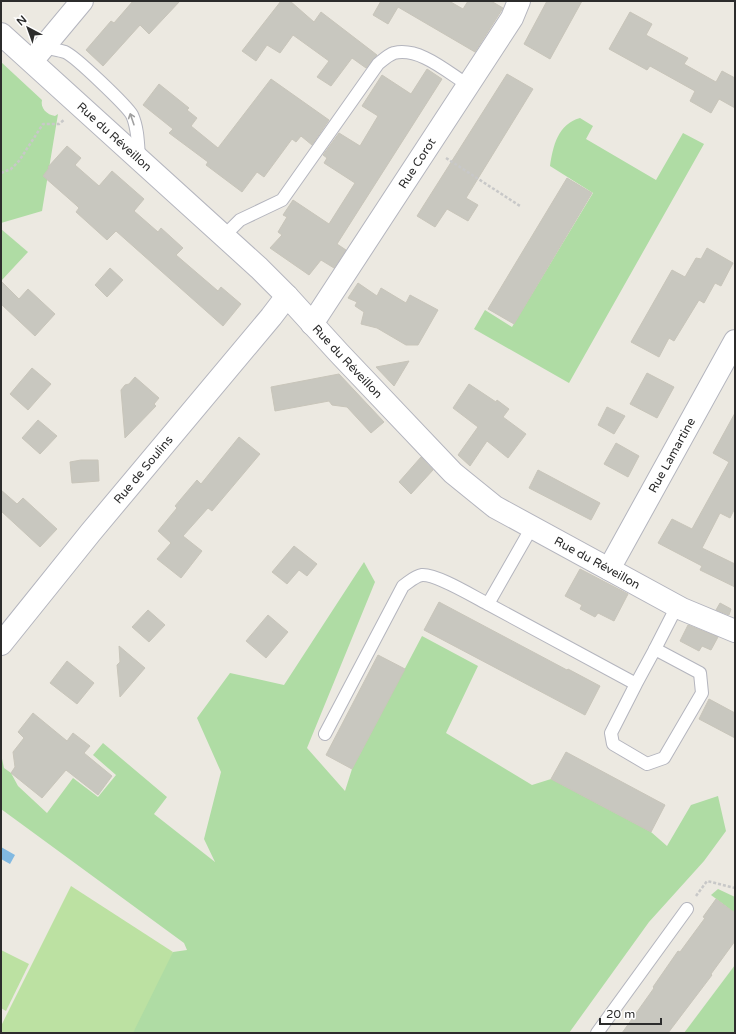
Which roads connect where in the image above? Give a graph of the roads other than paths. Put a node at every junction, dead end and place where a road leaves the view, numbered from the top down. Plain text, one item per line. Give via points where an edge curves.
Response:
1 (82, 1) edge
2 (519, 1) edge
3 (1, 34) edge
4 (38, 54) junction
5 (468, 85) junction
6 (139, 158) junction
7 (224, 236) junction
8 (287, 296) junction
9 (312, 324) junction
10 (735, 341) edge
11 (532, 527) junction
12 (609, 569) junction
13 (488, 604) junction
14 (677, 606) junction
15 (735, 631) edge
16 (1, 644) edge
17 (655, 649) junction
18 (636, 684) junction
19 (325, 734) dead end
20 (687, 909) dead end
21 (597, 1033) edge

1 - 4 street
2 - 5 street, Rue Corot via 512,18
3 - 4 street, Rue du Réveillon
4 - 6 street, Rue du Réveillon via 79,104
6 -> 4 lane via 138,139 132,115 124,106 66,52
5 - 7 lane via 420,55 407,52 392,54 378,64 282,200 240,220
5 - 9 street, Rue Corot
6 - 7 street, Rue du Réveillon
7 - 8 street, Rue du Réveillon
8 - 9 street, Rue du Réveillon
8 - 16 street, Rue de Soulins
9 - 11 street, Rue du Réveillon via 453,473 495,507
10 - 12 street, Rue Lamartine
11 - 12 street, Rue du Réveillon
11 - 13 lane
12 - 14 street, Rue du Réveillon
13 - 18 lane
13 - 19 lane via 433,576 422,575 403,586
14 - 15 street, Rue du Réveillon
14 - 17 lane
17 - 18 lane
17 - 18 lane via 700,673 702,693 664,758 647,764 613,744 611,733
20 - 21 lane

